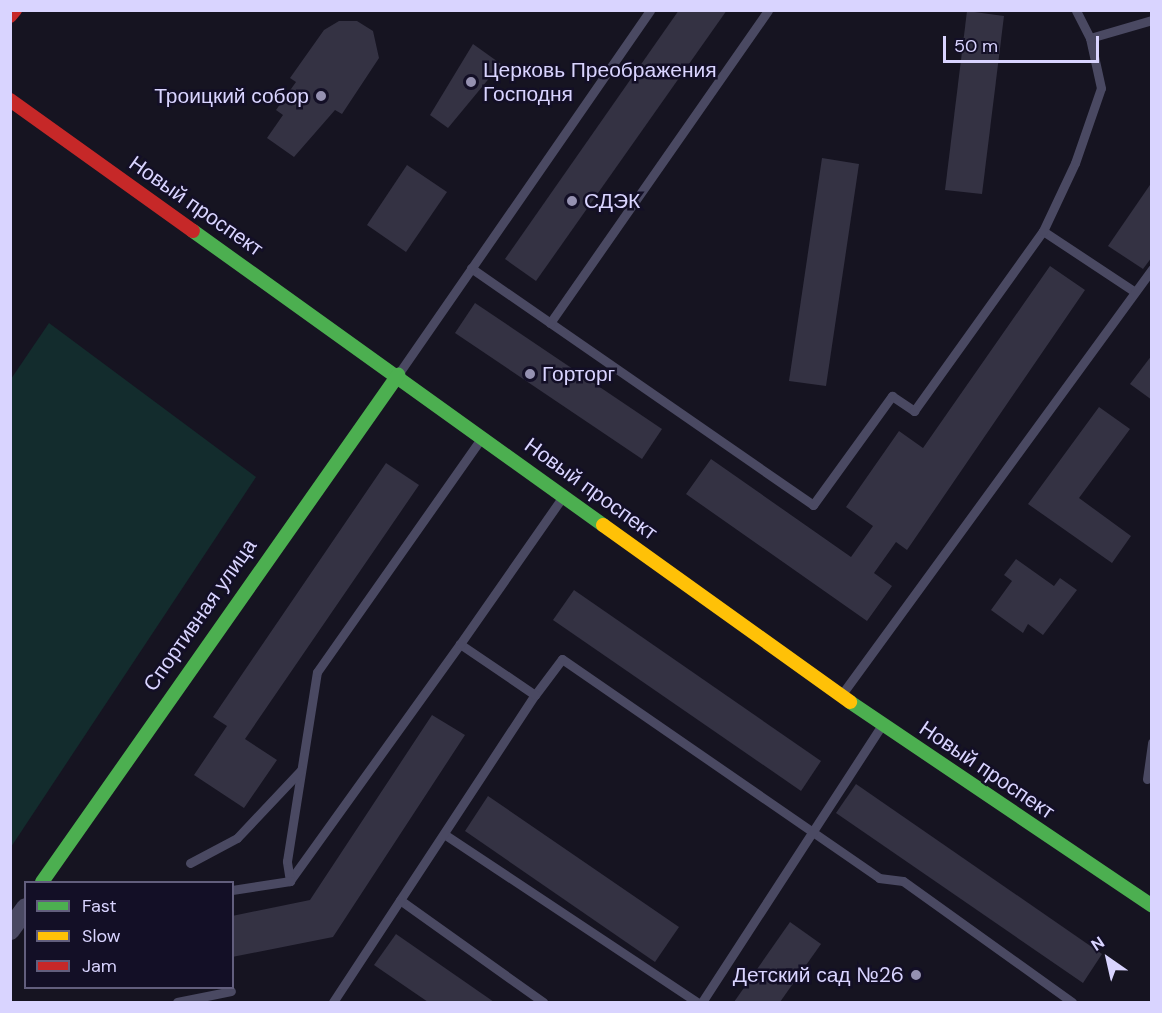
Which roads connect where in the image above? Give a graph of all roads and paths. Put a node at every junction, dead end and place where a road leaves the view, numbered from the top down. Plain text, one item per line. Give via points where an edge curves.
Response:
1 (15, 10) edge
2 (650, 10) edge
3 (768, 10) edge
4 (1076, 10) edge
5 (10, 16) edge
6 (1152, 20) edge
7 (1090, 38) junction
8 (10, 100) edge
9 (1043, 231) junction
10 (471, 268) junction
11 (1152, 269) edge
12 (1135, 292) junction
13 (550, 323) junction
14 (398, 375) junction
15 (482, 436) junction
16 (564, 495) junction
17 (460, 644) junction
18 (535, 695) junction
19 (841, 696) junction
20 (882, 724) junction
21 (1152, 742) edge
22 (301, 770) junction
23 (1147, 779) dead end
24 (813, 832) junction
25 (444, 834) junction
26 (190, 863) dead end
27 (43, 881) edge
28 (290, 881) junction
29 (234, 890) edge
30 (400, 900) junction
31 (1152, 906) edge
32 (24, 911) edge
33 (10, 930) edge
34 (231, 991) dead end
35 (198, 1000) edge
36 (177, 1002) edge
37 (333, 1002) edge
38 (543, 1002) edge
39 (697, 1002) edge
40 (702, 1002) edge
41 (1072, 1002) edge

1 - 5 street
2 - 10 lane
3 - 13 lane
4 - 7 lane
6 - 7 lane
7 - 9 lane via 1101,88 1075,164
8 - 14 street, Новый проспект
9 - 12 lane
9 - 13 lane via 914,411 892,396 813,505
10 - 13 lane
10 - 14 lane
11 - 12 lane
12 - 19 lane
14 - 15 street, Новый проспект
14 - 27 street, Спортивная улица
15 - 16 street, Новый проспект
15 - 22 lane via 317,672
16 - 17 lane
16 - 19 street, Новый проспект
17 - 18 lane
17 - 28 lane
18 - 24 lane via 562,659
18 - 25 lane
19 - 20 street, Новый проспект
20 - 24 lane
20 - 31 street, Новый проспект
21 - 23 lane
22 - 26 lane via 237,838
22 - 28 lane via 287,861
24 - 40 lane
24 - 41 lane via 879,878 903,881
25 - 30 lane
25 - 39 lane
28 - 29 lane
30 - 37 lane
30 - 38 lane
32 - 33 street
34 - 35 lane
35 - 36 lane

